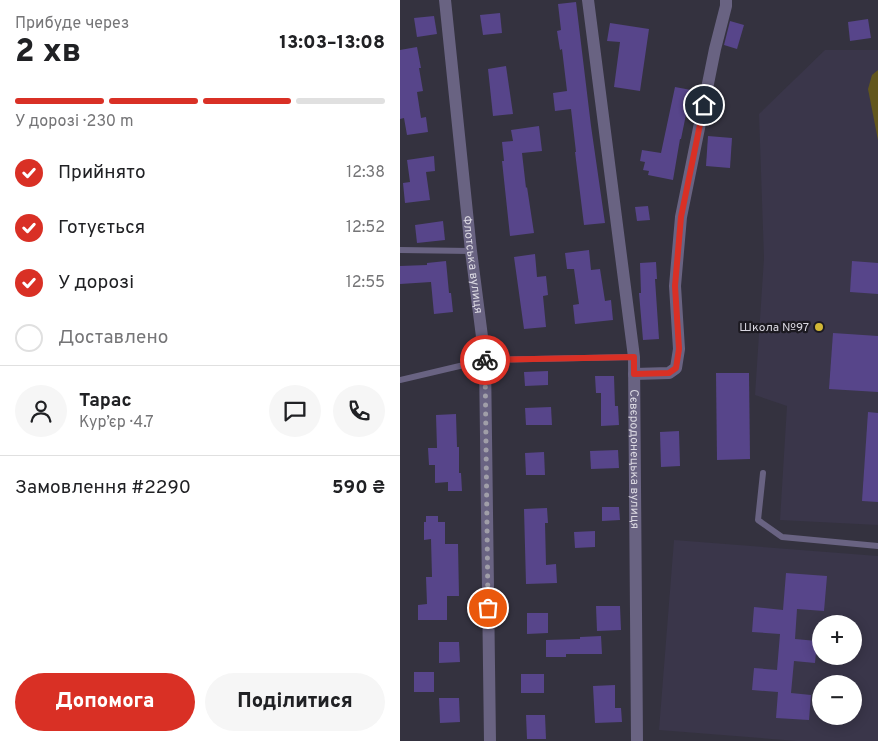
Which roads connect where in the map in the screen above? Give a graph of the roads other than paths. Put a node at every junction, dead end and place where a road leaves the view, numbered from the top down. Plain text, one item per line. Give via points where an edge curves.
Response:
1 (445, 0) edge
2 (588, 0) edge
3 (726, 0) edge
4 (400, 250) edge
5 (471, 251) junction
6 (634, 357) junction
7 (485, 360) junction
8 (634, 374) junction
9 (400, 380) edge
10 (763, 473) dead end
11 (878, 546) edge
12 (490, 741) edge
13 (637, 741) edge

1 - 5 street, Флотська вулиця
2 - 6 street, Сєвєродонецька вулиця
3 - 8 street via 681,217 675,286 679,349 676,368 669,373
4 - 5 lane
5 - 7 street, Флотська вулиця
6 - 7 lane
6 - 8 street, Сєвєродонецька вулиця
7 - 9 lane
7 - 12 street, Флотська вулиця
8 - 13 street, Сєвєродонецька вулиця
10 - 11 lane via 758,520 782,537

